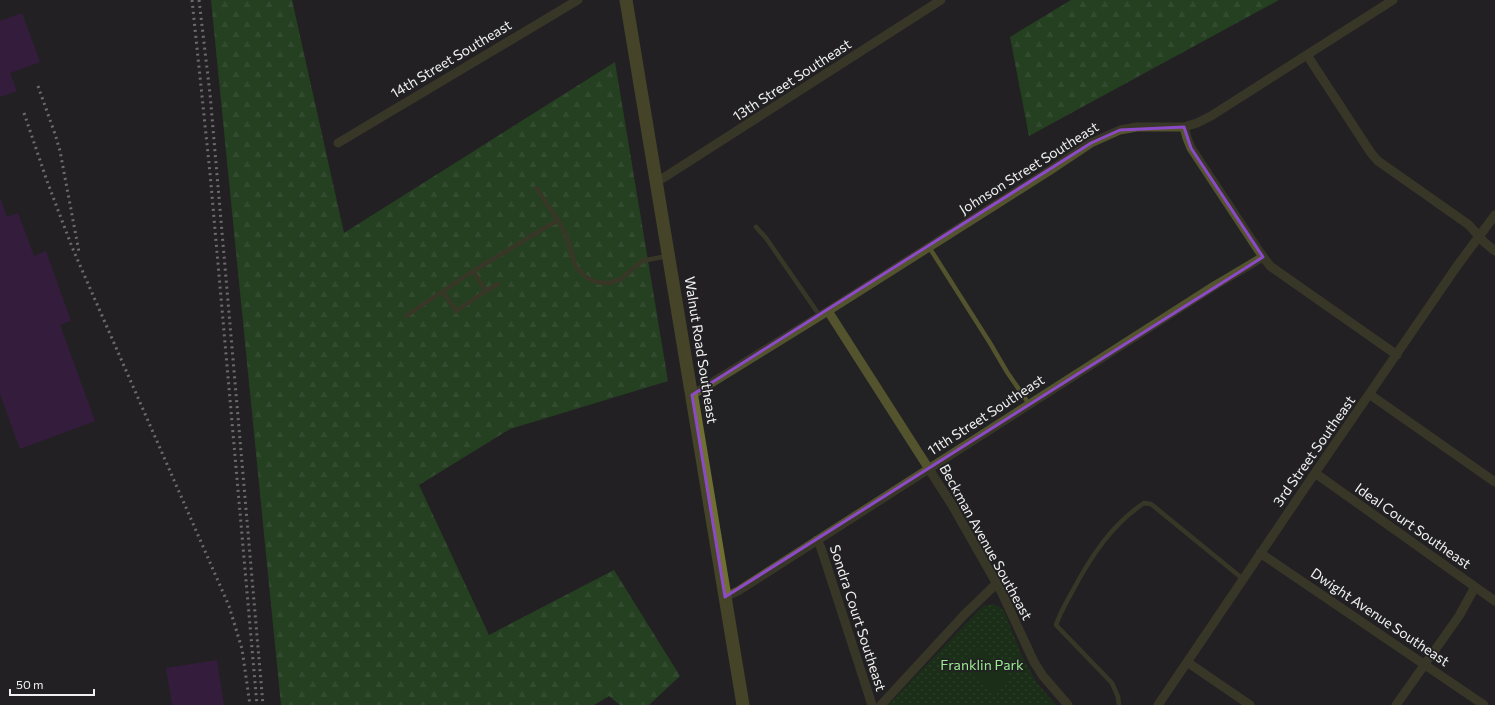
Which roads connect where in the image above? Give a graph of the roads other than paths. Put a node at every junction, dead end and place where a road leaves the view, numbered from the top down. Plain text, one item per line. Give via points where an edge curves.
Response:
1 (578, 0) edge
2 (626, 0) edge
3 (941, 0) edge
4 (1393, 0) edge
5 (1307, 55) junction
6 (1184, 126) junction
7 (338, 143) dead end
8 (657, 182) junction
9 (536, 188) dead end
10 (1495, 215) edge
11 (558, 220) junction
12 (756, 227) dead end
13 (1480, 237) junction
14 (928, 247) junction
15 (1495, 251) edge
16 (669, 256) junction
17 (1263, 257) junction
18 (473, 271) junction
19 (498, 284) dead end
20 (486, 291) junction
21 (443, 292) junction
22 (824, 314) junction
23 (406, 316) dead end
24 (1397, 354) junction
25 (1369, 394) junction
26 (692, 395) junction
27 (1029, 404) junction
28 (929, 468) junction
29 (1315, 473) junction
30 (1495, 482) edge
31 (817, 540) junction
32 (1260, 553) junction
33 (1243, 579) junction
34 (996, 584) junction
35 (1475, 587) junction
36 (725, 597) junction
37 (1495, 601) edge
38 (1187, 662) junction
39 (1424, 664) junction
40 (743, 705) edge
41 (872, 705) edge
42 (881, 705) edge
43 (1068, 705) edge
44 (1119, 705) edge
45 (1158, 705) edge
46 (1250, 705) edge
47 (1396, 705) edge
48 (1484, 705) edge

1 - 7 street, 14th Street Southeast
2 - 8 main road, Walnut Road Southeast
3 - 8 street, 13th Street Southeast
4 - 5 street, Johnson Street Southeast
5 - 6 street, Johnson Street Southeast via 1211,116
5 - 13 street via 1378,161 1469,225
6 - 14 street, Johnson Street Southeast via 1136,127 1105,136
6 - 17 street via 1191,148
8 - 16 main road, Walnut Road Southeast
9 - 11 lane
10 - 13 street, 3rd Street Southeast
11 - 16 lane via 566,235 576,267 596,282 609,283 621,279 642,261
11 - 18 lane
12 - 22 lane
13 - 15 street
13 - 24 street, 3rd Street Southeast
14 - 22 street, Johnson Street Southeast
14 - 27 lane via 1006,372
16 - 26 main road, Walnut Road Southeast
17 - 24 street via 1270,266
17 - 27 street, 11th Street Southeast
18 - 20 lane
18 - 21 lane
19 - 20 lane
20 - 21 lane via 456,311
21 - 23 lane
22 - 26 street, Johnson Street Southeast
22 - 28 street, Beckman Avenue Southeast
24 - 25 street, 3rd Street Southeast
25 - 29 street, 3rd Street Southeast
25 - 30 street
26 - 36 main road, Walnut Road Southeast
27 - 28 street, 11th Street Southeast
28 - 31 street, 11th Street Southeast
28 - 34 street, Beckman Avenue Southeast
29 - 32 street, 3rd Street Southeast
29 - 35 street, Ideal Court Southeast
31 - 36 street, 11th Street Southeast
31 - 41 street, Sondra Court Southeast
32 - 33 street, 3rd Street Southeast
32 - 39 street, Dwight Avenue Southeast
33 - 38 street, 3rd Street Southeast
33 - 44 lane via 1151,504 1144,503 1130,512 1105,538 1080,577 1056,625 1112,683
34 - 42 street
34 - 43 street, Beckman Avenue Southeast via 1034,662 1046,681
35 - 37 street, Ideal Court Southeast
35 - 39 street via 1459,616
36 - 40 main road, Walnut Road Southeast
38 - 45 street, 3rd Street Southeast
38 - 46 street
39 - 47 street
39 - 48 street, Dwight Avenue Southeast

